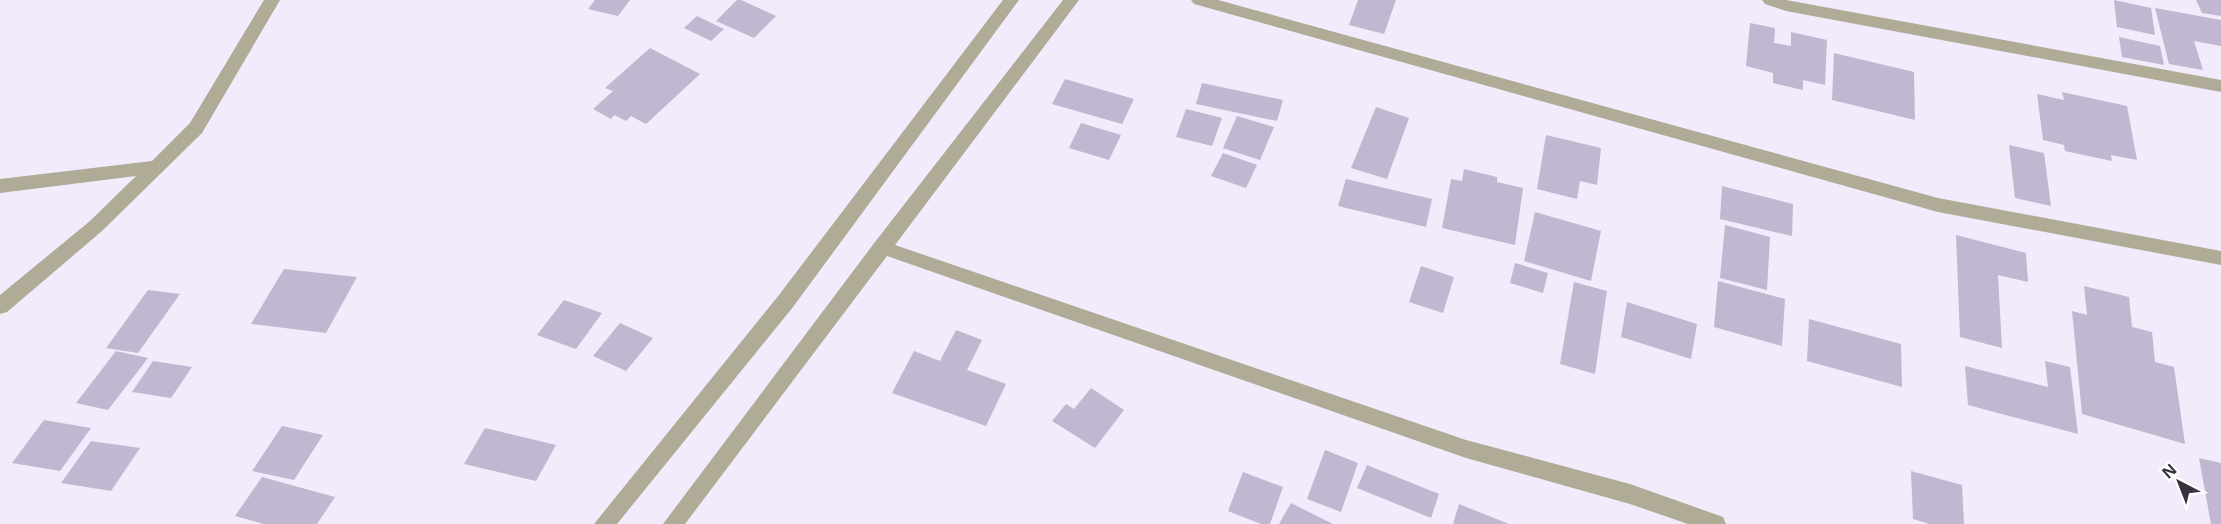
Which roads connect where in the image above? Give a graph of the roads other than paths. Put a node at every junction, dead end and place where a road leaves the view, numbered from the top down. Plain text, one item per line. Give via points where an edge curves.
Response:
1 (272, 0) edge
2 (1011, 0) edge
3 (1071, 0) edge
4 (1199, 0) edge
5 (1770, 0) edge
6 (2221, 86) edge
7 (157, 167) junction
8 (0, 186) edge
9 (881, 247) junction
10 (2221, 258) edge
11 (0, 306) edge
12 (604, 524) edge
13 (673, 524) edge
14 (1716, 524) edge

1 - 7 street via 196,128
2 - 12 street via 786,301
3 - 9 street
4 - 10 street via 1938,205
5 - 6 street
7 - 8 street
7 - 11 street via 96,226
9 - 13 street
9 - 14 street via 1466,449 1630,494

